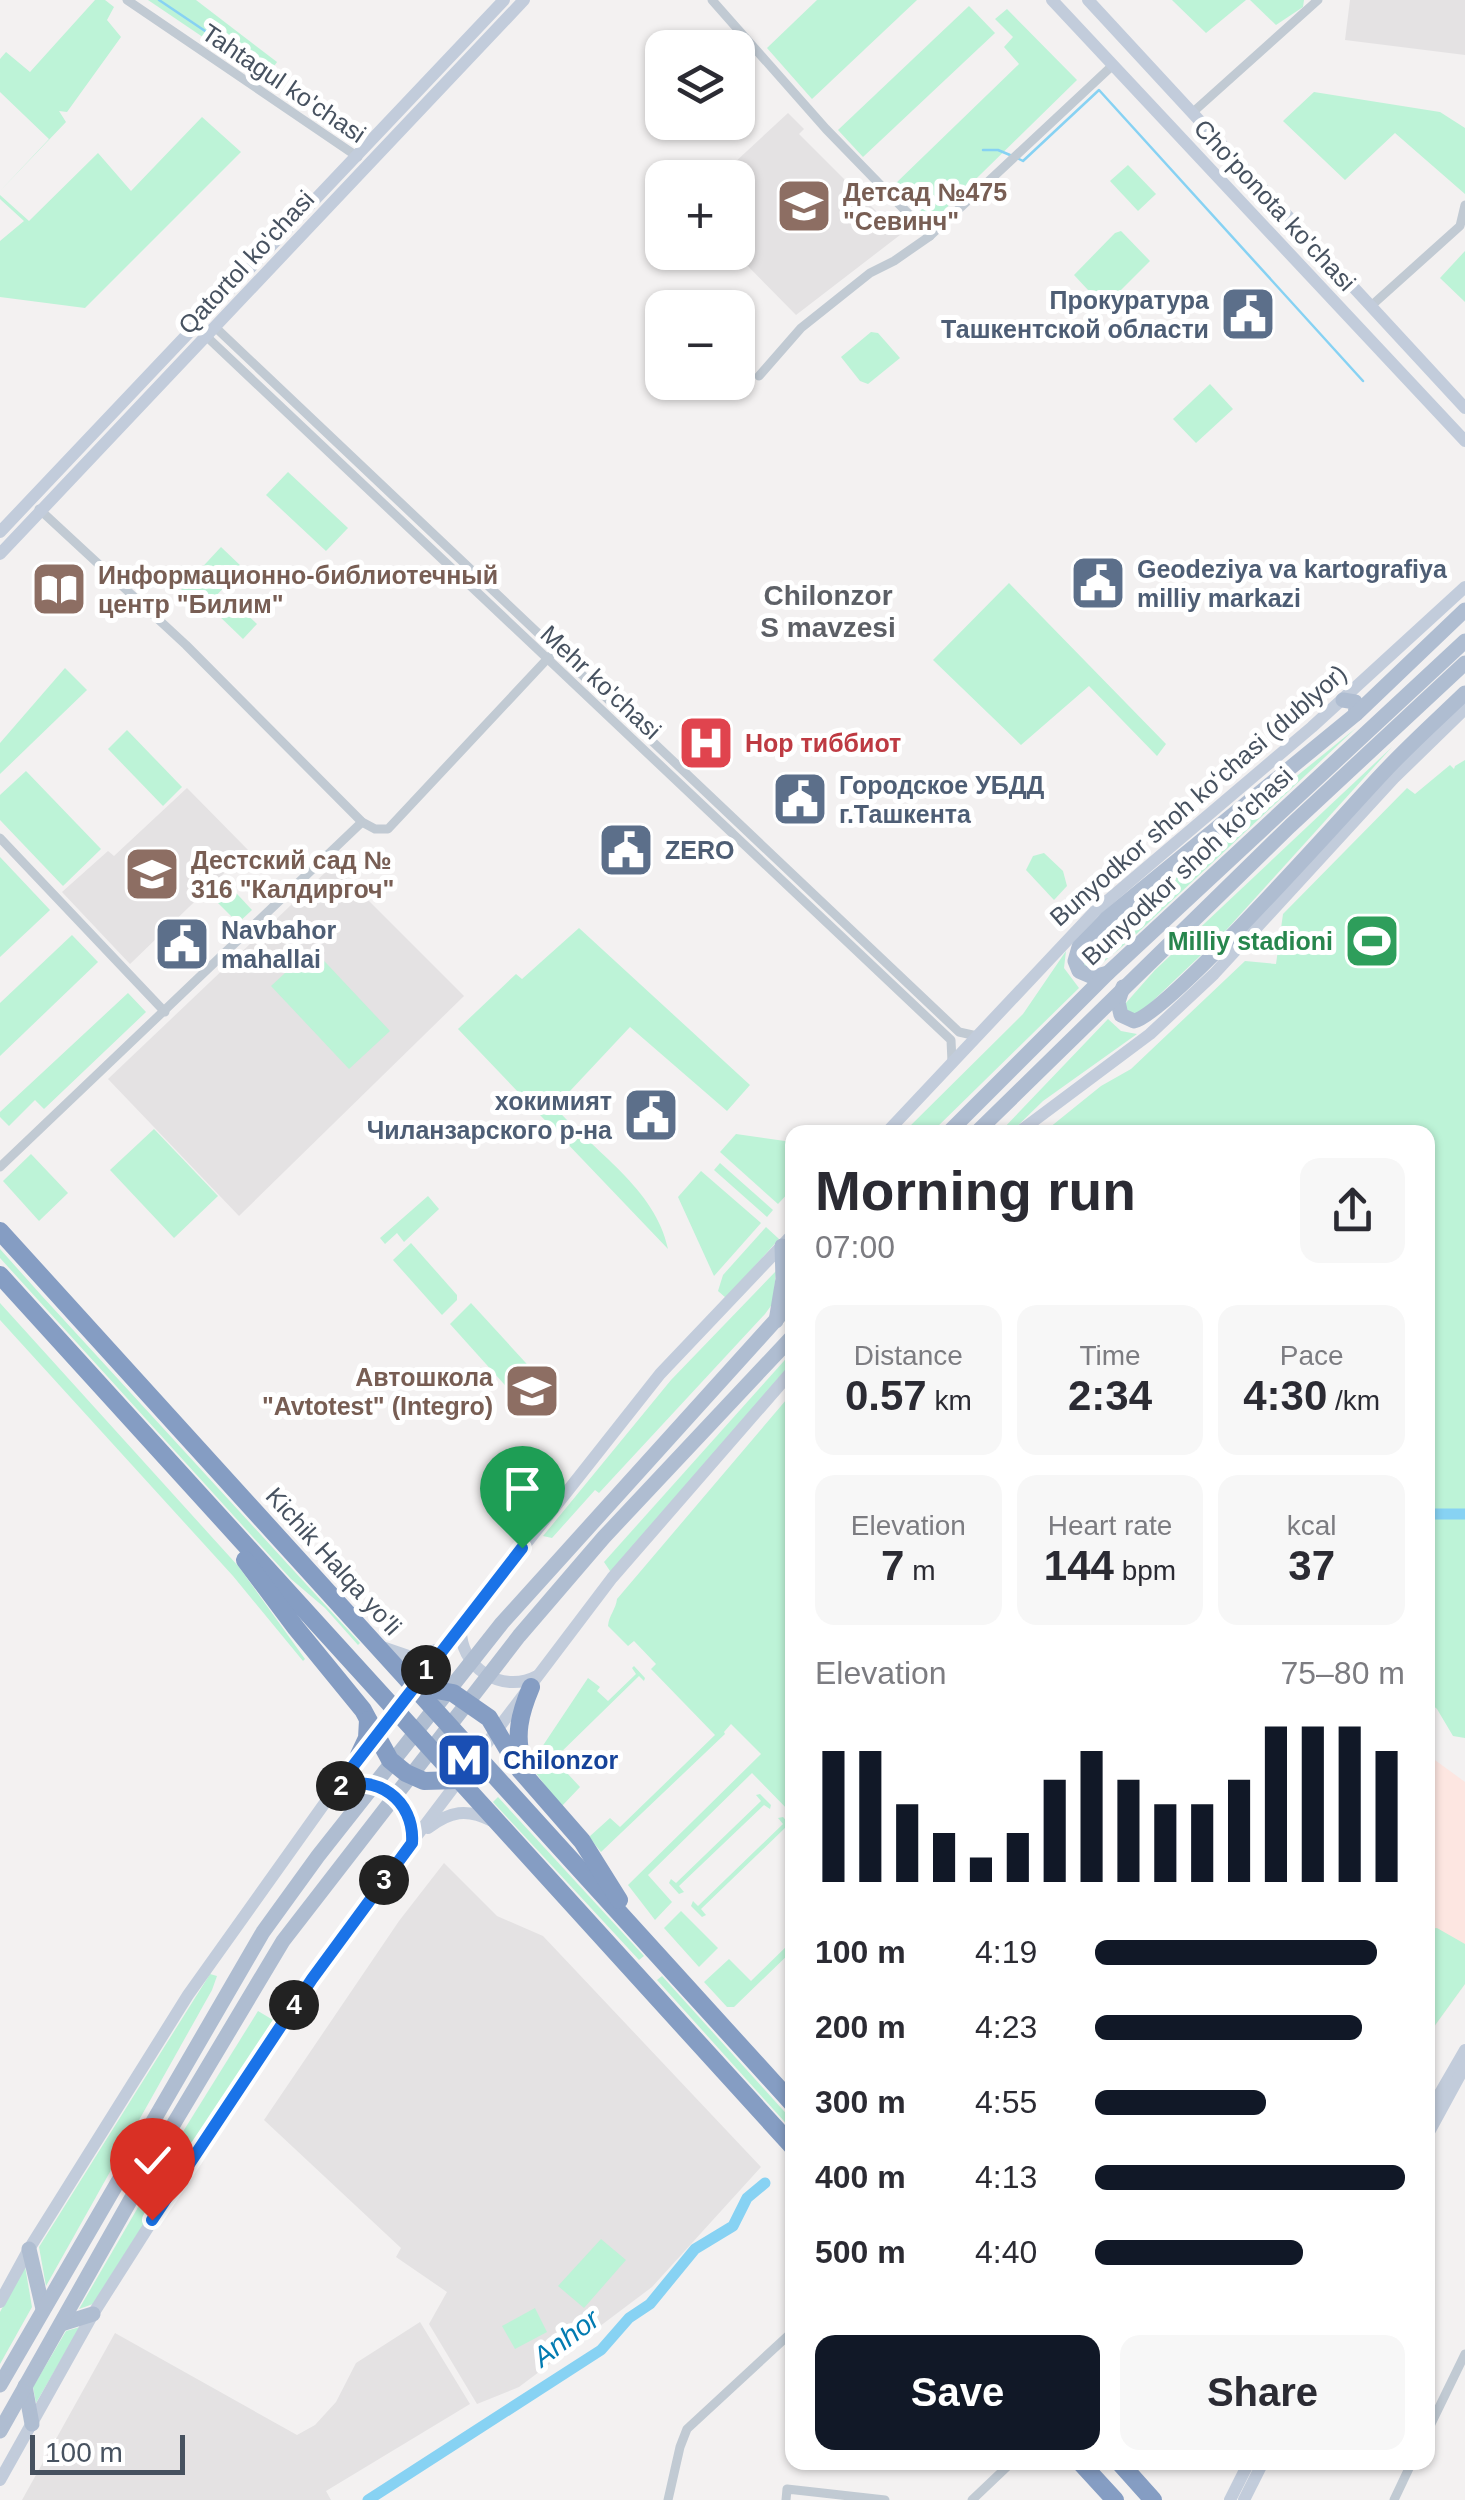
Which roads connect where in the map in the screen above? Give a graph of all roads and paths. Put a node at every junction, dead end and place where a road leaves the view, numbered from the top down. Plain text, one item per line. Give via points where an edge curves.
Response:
1 (127, 0) edge
2 (504, 0) edge
3 (524, 0) edge
4 (712, 0) edge
5 (1052, 0) edge
6 (1088, 0) edge
7 (1318, 0) edge
8 (1113, 65) junction
9 (1192, 113) junction
10 (362, 161) junction
11 (1465, 205) edge
12 (1304, 234) junction
13 (930, 236) junction
14 (1282, 246) junction
15 (1371, 306) junction
16 (200, 321) junction
17 (1390, 327) junction
18 (211, 332) junction
19 (1374, 344) junction
20 (758, 376) dead end
21 (1465, 408) edge
22 (1465, 441) edge
23 (30, 501) junction
24 (41, 511) junction
25 (0, 532) edge
26 (0, 554) edge
27 (472, 570) junction
28 (463, 579) junction
29 (1465, 587) edge
30 (1465, 610) edge
31 (1465, 642) edge
32 (560, 653) junction
33 (552, 663) junction
34 (1465, 663) edge
35 (1465, 693) edge
36 (1343, 700) junction
37 (1465, 709) edge
38 (1356, 714) junction
39 (702, 787) junction
40 (693, 796) junction
41 (716, 801) junction
42 (707, 810) junction
43 (1285, 820) junction
44 (362, 822) junction
45 (0, 838) edge
46 (1108, 973) junction
47 (1123, 988) junction
48 (164, 1012) junction
49 (960, 1032) junction
50 (977, 1036) junction
51 (951, 1040) junction
52 (952, 1063) junction
53 (894, 1125) edge
54 (956, 1125) edge
55 (984, 1125) edge
56 (1028, 1125) edge
57 (0, 1168) edge
58 (0, 1232) edge
59 (785, 1242) edge
60 (785, 1260) edge
61 (0, 1275) edge
62 (785, 1310) edge
63 (776, 1320) junction
64 (785, 1344) edge
65 (785, 1379) edge
66 (181, 1474) junction
67 (278, 1581) junction
68 (458, 1630) junction
69 (365, 1632) junction
70 (536, 1680) junction
71 (414, 1686) junction
72 (394, 1709) junction
73 (372, 1727) junction
74 (498, 1730) junction
75 (359, 1755) joint
76 (478, 1756) junction
77 (459, 1780) junction
78 (534, 1786) junction
79 (336, 1788) junction
80 (501, 1826) junction
81 (412, 1843) junction
82 (644, 1939) junction
83 (670, 1968) junction
84 (648, 1988) junction
85 (1465, 2050) edge
86 (1465, 2066) edge
87 (1447, 2088) junction
88 (785, 2095) edge
89 (1465, 2099) edge
90 (1435, 2104) edge
91 (1435, 2117) edge
92 (785, 2138) edge
93 (29, 2249) junction
94 (0, 2302) edge
95 (43, 2309) junction
96 (93, 2314) junction
97 (61, 2324) junction
98 (785, 2338) edge
99 (1465, 2354) edge
100 (0, 2385) edge
101 (26, 2386) junction
102 (1435, 2416) edge
103 (32, 2424) junction
104 (0, 2431) edge
105 (1004, 2470) edge
106 (1087, 2470) edge
107 (1126, 2470) edge
108 (1245, 2470) edge
109 (1258, 2470) edge
110 (1408, 2470) edge
111 (0, 2480) edge
112 (668, 2500) edge
113 (786, 2500) edge
114 (885, 2500) edge
115 (972, 2500) edge
116 (1114, 2500) edge
117 (1153, 2500) edge
118 (1230, 2500) edge
119 (1244, 2500) edge
120 (1394, 2500) edge

1 - 10 street, Tahtagul ko'chasi
2 - 10 street, Qatortol ko'chasi
3 - 10 street, Qatortol ko'chasi
4 - 13 street
5 - 8 street, Cho'ponota ko'chasi
6 - 9 street, Cho'ponota ko'chasi
7 - 9 street
8 - 13 street
8 - 14 street, Cho'ponota ko'chasi
9 - 12 street, Cho'ponota ko'chasi
10 - 16 street, Qatortol ko'chasi
10 - 18 street, Qatortol ko'chasi
11 - 15 street via 1460,226
12 - 14 street via 1301,248
12 - 15 street, Cho'ponota ko'chasi
13 - 20 street via 800,328
14 - 19 street, Cho'ponota ko'chasi
15 - 17 street, Cho'ponota ko'chasi
16 - 18 street
16 - 23 street, Qatortol ko'chasi
17 - 19 street via 1375,326
17 - 21 street, Cho'ponota ko'chasi
18 - 24 street, Qatortol ko'chasi
18 - 27 street, Mehr ko'chasi
18 - 28 street, Mehr ko'chasi
19 - 22 street, Cho'ponota ko'chasi
23 - 24 street
23 - 25 street, Qatortol ko'chasi
24 - 26 street, Qatortol ko'chasi
24 - 44 street
27 - 28 street
27 - 32 street, Mehr ko'chasi
28 - 33 street, Mehr ko'chasi
29 - 36 street, Bunyodkor shoh koʻchasi (dublyor)
30 - 38 main road
31 - 43 main road, Bunyodkor shoh ko'chasi
32 - 33 street
32 - 39 street, Mehr ko'chasi
33 - 40 street, Mehr ko'chasi
33 - 44 street via 388,829
34 - 43 main road, Bunyodkor shoh ko'chasi
35 - 47 main road via 1148,1015 1134,1021 1122,1015
36 - 38 main road via 1355,702
36 - 50 street, Bunyodkor shoh koʻchasi (dublyor) via 1094,912
37 - 56 street via 1214,974 1150,1034
38 - 46 main road via 1081,944 1078,970
39 - 40 street
39 - 41 street, Mehr ko'chasi
40 - 42 street, Mehr ko'chasi
41 - 42 street
41 - 49 street, Mehr ko'chasi
42 - 51 street, Mehr ko'chasi
43 - 46 main road, Bunyodkor shoh ko'chasi
43 - 47 main road, Bunyodkor shoh ko'chasi
44 - 48 street
45 - 48 street
46 - 54 main road, Bunyodkor shoh ko'chasi
47 - 55 main road, Bunyodkor shoh ko'chasi
48 - 57 street
49 - 50 street
49 - 51 street
50 - 52 street, Bunyodkor shoh koʻchasi (dublyor)
51 - 52 street
52 - 53 street, Bunyodkor shoh koʻchasi (dublyor)
58 - 69 highway, Kichik Halqa yo'li
59 - 68 street via 660,1374
60 - 63 main road
61 - 66 highway
62 - 63 main road
63 - 95 main road via 502,1622 304,1875 263,1932
64 - 97 main road via 519,1636 322,1888 283,1941
65 - 70 street via 612,1578
66 - 67 highway
66 - 73 highway
67 - 69 highway via 358,1650 368,1646
67 - 72 highway
68 - 69 street via 434,1652 414,1658 390,1652
68 - 70 street via 466,1653 487,1675
68 - 71 street
69 - 71 highway, Kichik Halqa yo'li
70 - 74 street
70 - 78 highway via 518,1740
71 - 72 street
71 - 74 highway via 459,1696
71 - 76 highway, Kichik Halqa yo'li
72 - 73 street
72 - 77 highway
73 - 75 highway
73 - 77 highway via 390,1760 406,1773 433,1784
74 - 76 street
74 - 78 highway
75 - 79 street
76 - 77 street
76 - 82 highway, Kichik Halqa yo'li
77 - 80 highway
77 - 81 street
78 - 82 highway via 582,1841
79 - 81 street via 365,1783 390,1792 408,1816
79 - 93 street via 188,1995
80 - 81 street via 477,1814 454,1813
80 - 84 highway
81 - 96 street via 222,2111
82 - 83 highway, Kichik Halqa yo'li
83 - 84 highway via 652,1968
83 - 88 highway, Kichik Halqa yo'li
84 - 92 highway
85 - 87 street
86 - 87 street
87 - 89 street
87 - 90 street
87 - 91 street
93 - 94 street
93 - 95 main road
95 - 100 main road
96 - 97 main road
96 - 103 street
97 - 101 main road
98 - 112 street via 687,2429
99 - 102 street
101 - 103 main road
101 - 104 main road
103 - 111 street
105 - 115 street
106 - 116 highway
107 - 117 highway
108 - 118 street
109 - 119 street
110 - 120 street
113 - 114 street via 787,2489

